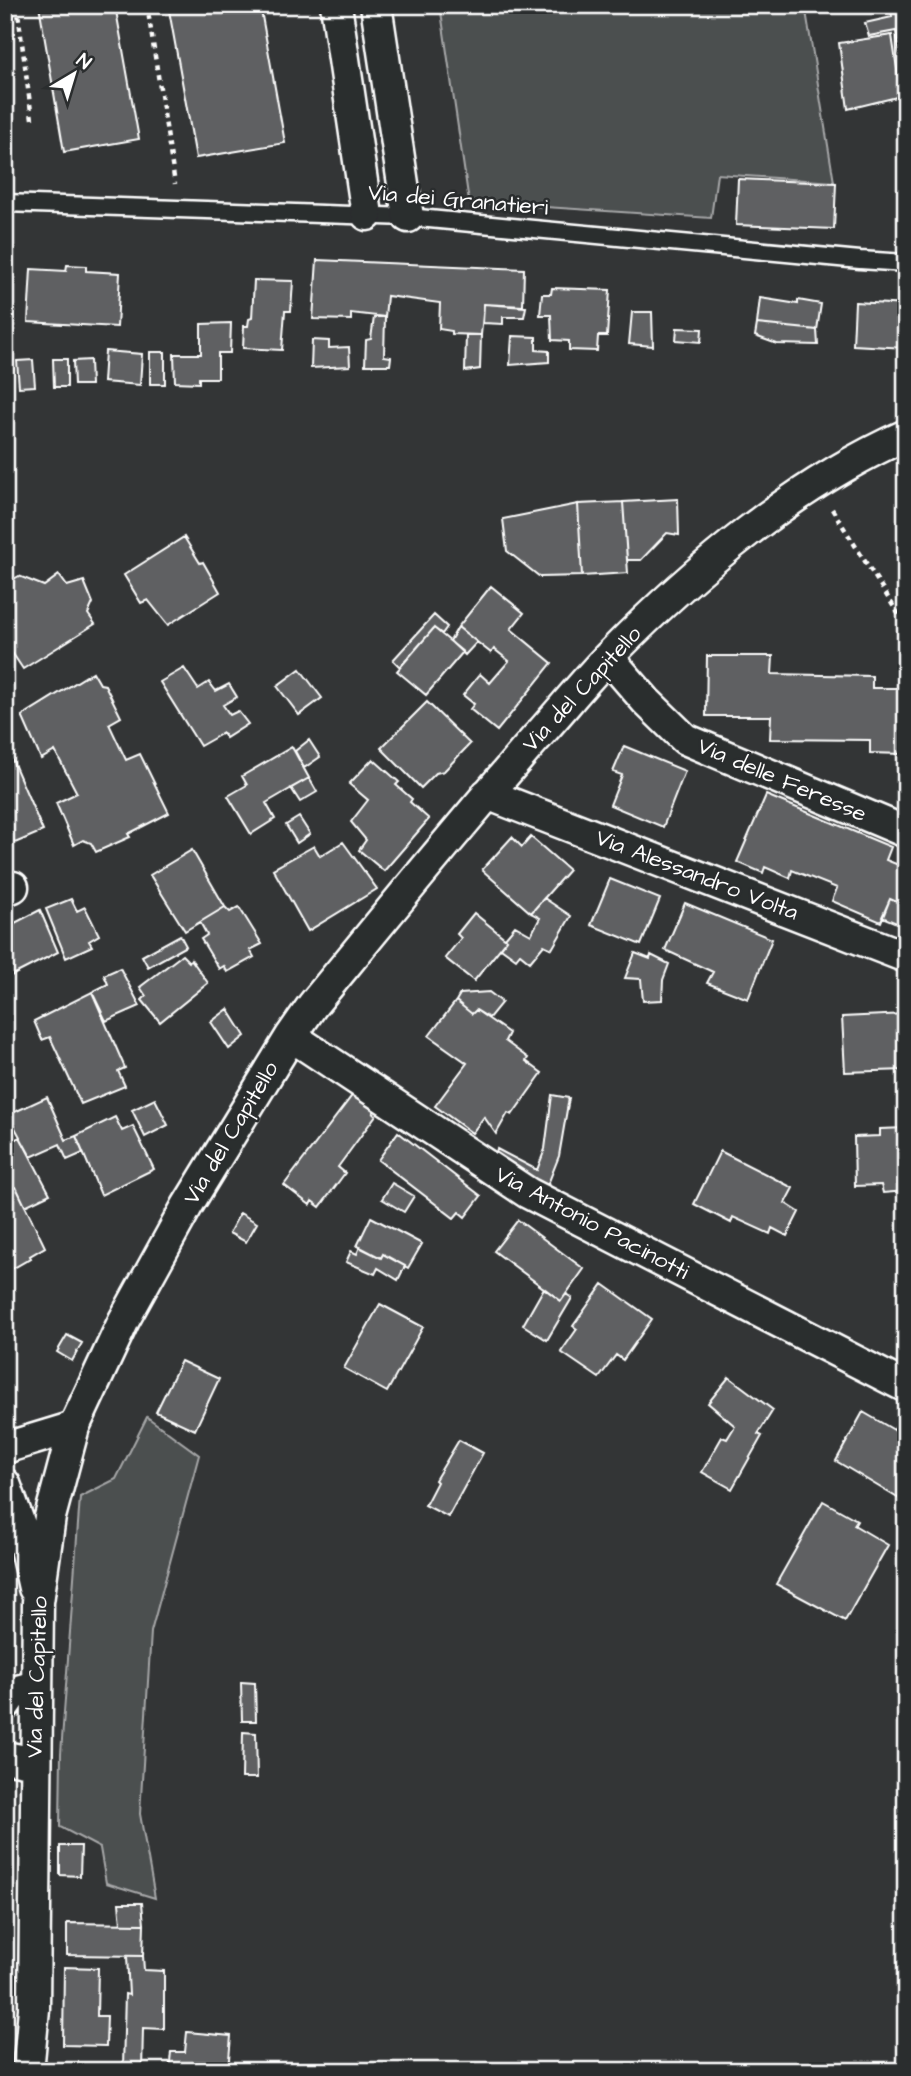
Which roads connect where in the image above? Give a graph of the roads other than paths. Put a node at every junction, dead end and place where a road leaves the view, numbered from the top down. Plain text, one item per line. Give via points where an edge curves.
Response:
1 (336, 5) edge
2 (376, 5) edge
3 (5, 203) edge
4 (367, 215) junction
5 (408, 217) junction
6 (906, 263) edge
7 (906, 435) edge
8 (608, 657) junction
9 (488, 794) junction
10 (906, 832) edge
11 (906, 957) edge
12 (291, 1036) junction
13 (906, 1387) edge
14 (74, 1427) junction
15 (5, 1448) edge
16 (5, 1484) edge
17 (37, 1602) junction
18 (36, 1686) junction
19 (5, 1705) edge
20 (5, 1757) edge
21 (35, 1763) junction
22 (28, 2071) edge

1 - 4 street
2 - 5 street
3 - 4 lane, Via dei Granatieri
4 - 5 lane, Via dei Granatieri
5 - 6 lane, Via dei Granatieri
7 - 8 street, Via del Capitello via 864,454 772,514 684,583
8 - 9 street, Via del Capitello
8 - 10 street, Via delle Feresse via 685,739
9 - 11 street, Via Alessandro Volta
9 - 12 street, Via del Capitello
12 - 13 street, Via Antonio Pacinotti via 528,1193
12 - 14 street, Via del Capitello via 187,1206 124,1320
14 - 15 street
14 - 17 street, Via del Capitello via 50,1517
16 - 17 street via 20,1525
17 - 18 street, Via del Capitello
18 - 19 street via 15,1692
18 - 21 street, Via del Capitello
20 - 21 street
21 - 22 street, Via del Capitello via 34,2009

